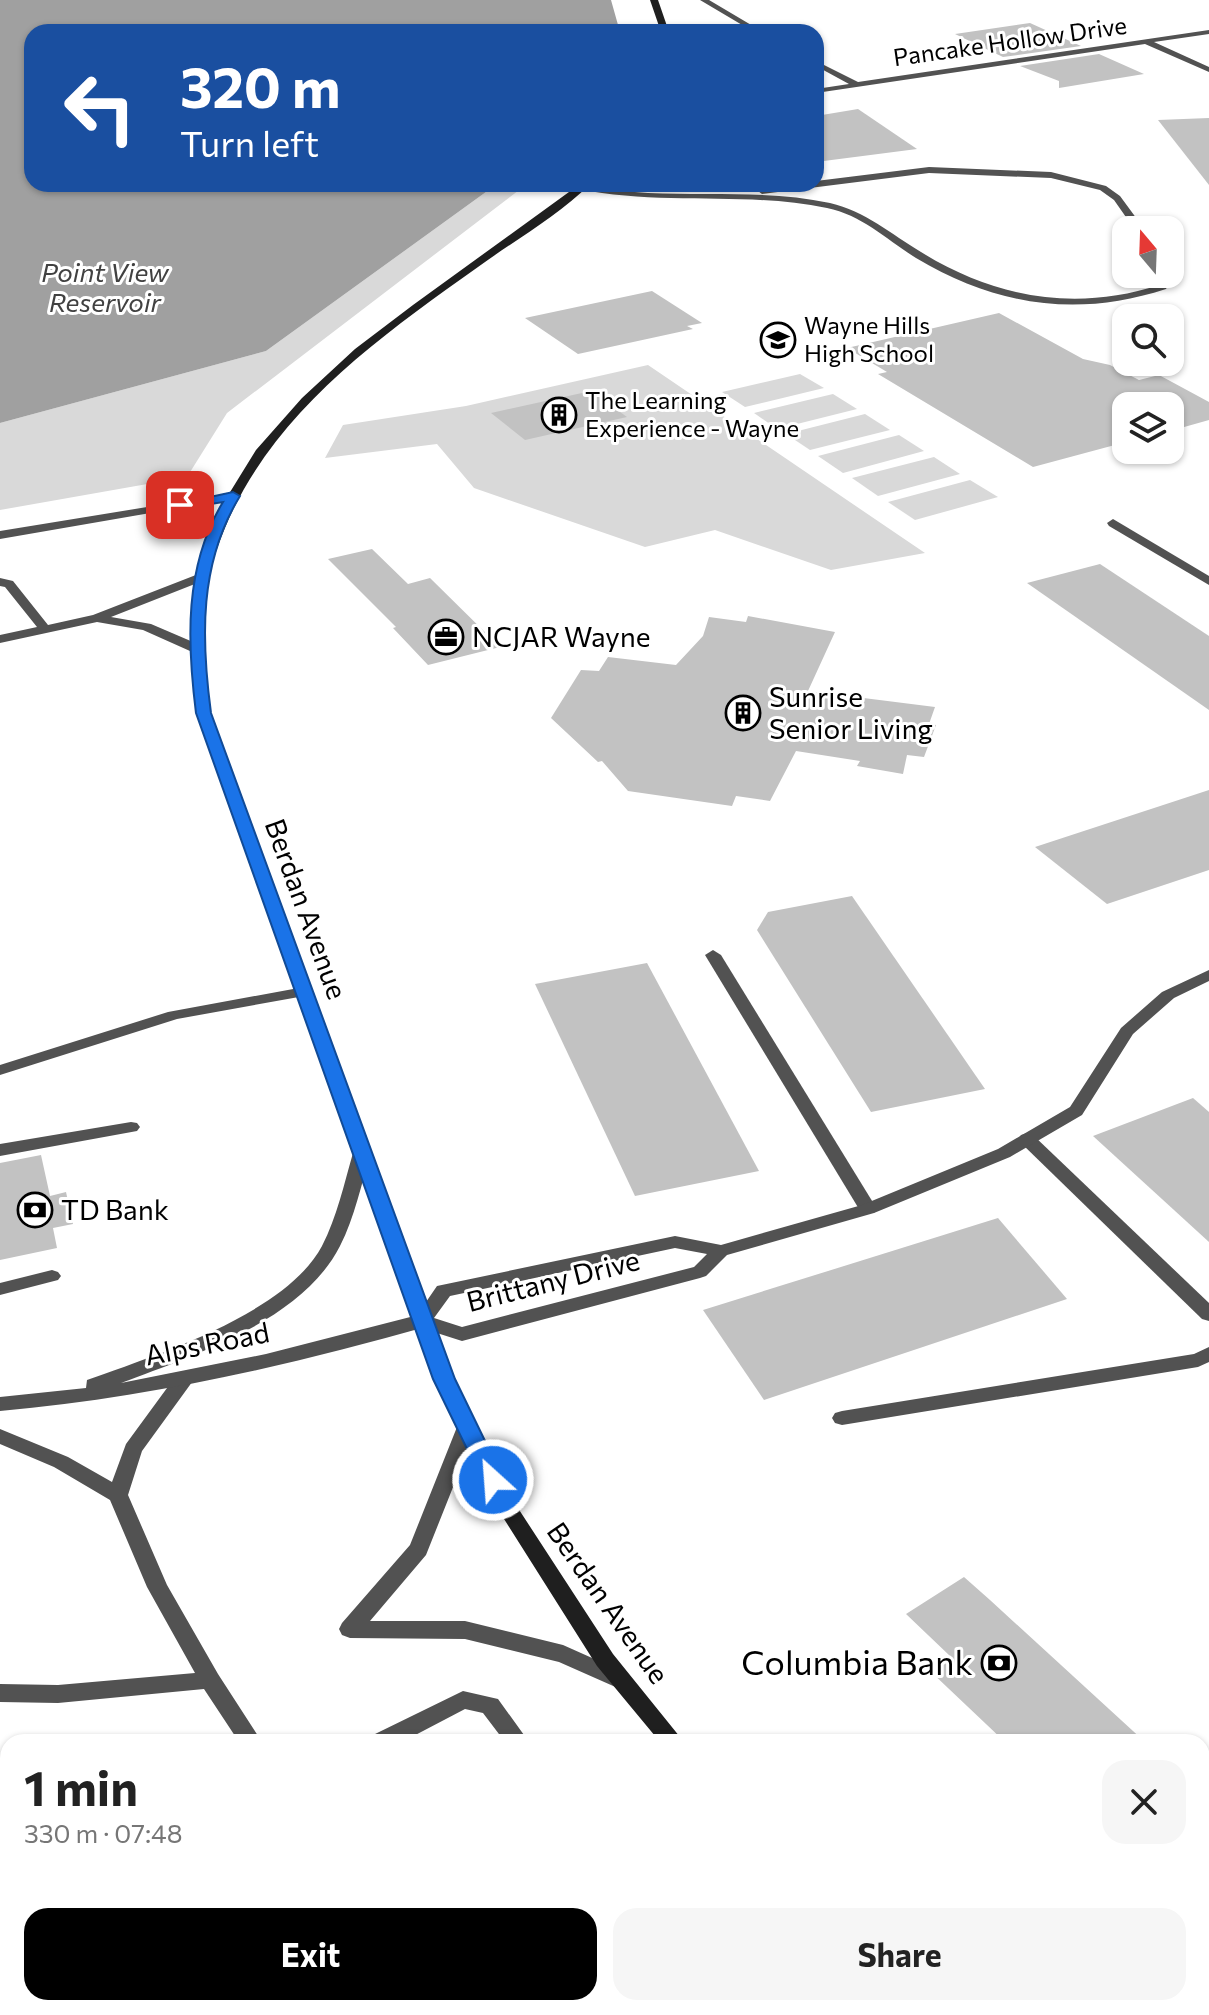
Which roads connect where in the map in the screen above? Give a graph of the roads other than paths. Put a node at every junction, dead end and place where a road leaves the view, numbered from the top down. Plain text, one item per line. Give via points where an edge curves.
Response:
1 (654, 0) edge
2 (704, 0) edge
3 (662, 24) edge
4 (745, 24) edge
5 (1209, 32) edge
6 (1146, 42) junction
7 (824, 67) edge
8 (1209, 70) edge
9 (857, 85) junction
10 (824, 90) edge
11 (832, 182) junction
12 (824, 183) edge
13 (824, 186) edge
14 (576, 192) edge
15 (619, 192) edge
16 (754, 192) edge
17 (818, 192) edge
18 (724, 196) junction
19 (830, 206) junction
20 (1130, 216) edge
21 (1161, 288) edge
22 (233, 496) junction
23 (1113, 523) dead end
24 (0, 535) edge
25 (201, 577) junction
26 (1209, 581) edge
27 (0, 582) edge
28 (97, 618) junction
29 (44, 628) junction
30 (0, 639) edge
31 (195, 648) junction
32 (713, 955) dead end
33 (1209, 975) edge
34 (304, 992) junction
35 (0, 1070) edge
36 (131, 1127) dead end
37 (1027, 1139) junction
38 (0, 1150) edge
39 (362, 1153) junction
40 (868, 1209) junction
41 (721, 1251) junction
42 (52, 1276) dead end
43 (0, 1289) edge
44 (1209, 1314) edge
45 (422, 1321) junction
46 (1209, 1354) edge
47 (185, 1378) junction
48 (67, 1396) junction
49 (0, 1404) edge
50 (842, 1418) dead end
51 (467, 1427) junction
52 (0, 1436) edge
53 (118, 1495) junction
54 (210, 1680) junction
55 (622, 1681) junction
56 (0, 1693) edge
57 (246, 1734) edge
58 (397, 1734) edge
59 (512, 1734) edge
60 (666, 1734) edge

1 - 3 main road
2 - 4 street
5 - 6 street, Pancake Hollow Drive
6 - 8 street
6 - 9 street, Pancake Hollow Drive
7 - 9 street
9 - 10 street, Pancake Hollow Drive
11 - 12 street
11 - 13 street
11 - 20 street via 929,170 1051,175 1103,188
14 - 22 main road, Berdan Avenue via 318,387 263,447
15 - 18 street
16 - 18 street
17 - 19 street
18 - 19 street
19 - 21 street via 863,216 929,261 1028,300 1078,305 1136,299
22 - 24 street
22 - 25 main road, Berdan Avenue
23 - 26 street
25 - 28 street
25 - 31 main road, Berdan Avenue
27 - 29 street via 9,584
28 - 29 street
28 - 31 street via 146,627
29 - 30 street
31 - 34 main road, Berdan Avenue via 204,713
32 - 40 street
33 - 37 street, Brittany Drive via 1168,995 1127,1031 1076,1111
34 - 35 street via 174,1015
34 - 39 main road, Berdan Avenue
36 - 38 street
37 - 40 street, Brittany Drive
37 - 44 street
39 - 45 main road, Berdan Avenue
39 - 48 street via 327,1254 272,1308 213,1340
40 - 41 street, Brittany Drive
41 - 45 street, Brittany Drive via 700,1272 471,1332
41 - 45 street, Brittany Drive via 675,1242 444,1291
42 - 43 street
45 - 47 street, Alps Road
45 - 51 main road, Berdan Avenue
46 - 50 street via 1198,1360
47 - 48 street, Alps Road
47 - 53 street via 133,1449
48 - 49 street, Alps Road
51 - 55 main road, Berdan Avenue via 506,1506
51 - 55 street via 419,1549 350,1629 465,1630 563,1654
52 - 53 street via 61,1462
53 - 54 street via 157,1587
54 - 56 street via 58,1694
54 - 57 street
55 - 60 main road, Berdan Avenue
58 - 59 street via 463,1700 490,1705

